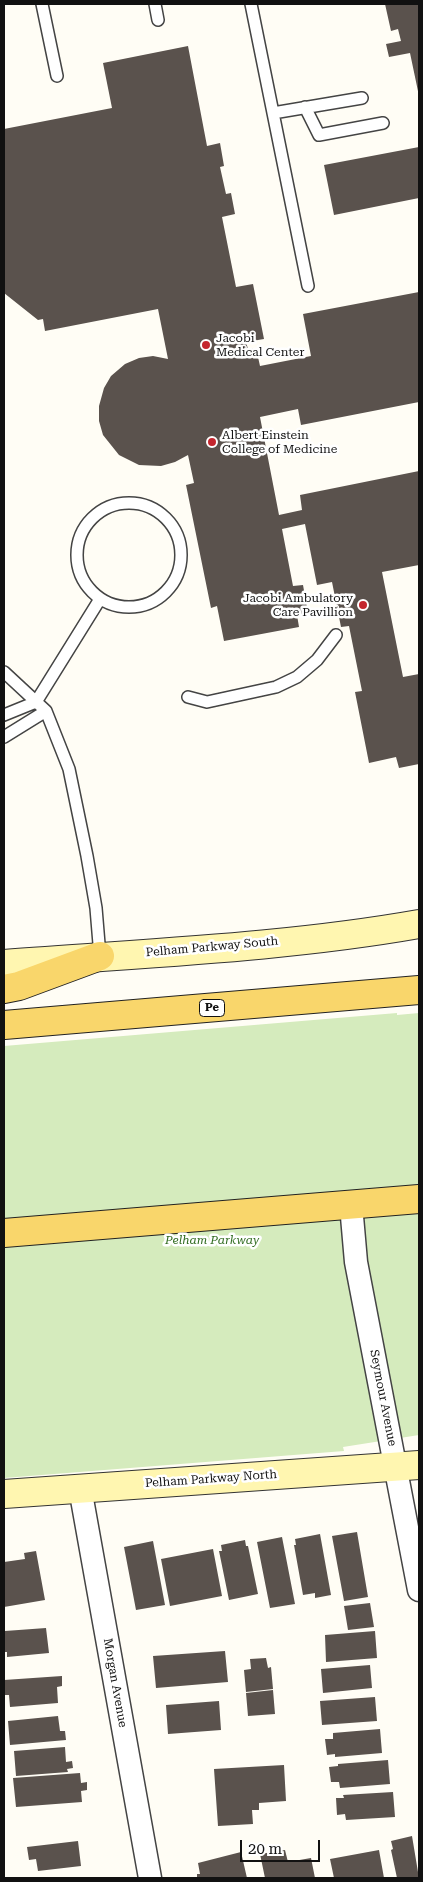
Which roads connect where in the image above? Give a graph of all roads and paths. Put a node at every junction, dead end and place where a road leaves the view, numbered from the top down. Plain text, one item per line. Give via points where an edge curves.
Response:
1 (42, 4) edge
2 (155, 4) edge
3 (251, 4) edge
4 (158, 20) dead end
5 (56, 76) dead end
6 (362, 98) dead end
7 (305, 108) junction
8 (273, 113) junction
9 (382, 123) dead end
10 (308, 286) dead end
11 (100, 599) junction
12 (336, 635) dead end
13 (4, 672) edge
14 (188, 696) dead end
15 (36, 702) junction
16 (46, 711) junction
17 (4, 715) edge
18 (4, 736) edge
19 (419, 924) edge
20 (100, 956) junction
21 (4, 964) edge
22 (4, 989) edge
23 (419, 990) edge
24 (4, 1025) edge
25 (419, 1199) edge
26 (352, 1205) junction
27 (4, 1233) edge
28 (407, 1466) edge
29 (80, 1488) junction
30 (4, 1494) edge
31 (419, 1590) edge
32 (150, 1878) edge

1 - 5 lane
2 - 4 lane
3 - 8 lane
6 - 7 lane
7 - 8 lane
7 - 9 lane via 319,135
8 - 10 lane
11 - 11 lane via 87,586 79,570 77,552 81,534 106,508 142,505 158,512 178,537 179,570 172,584 147,604 115,606
11 - 15 lane
12 - 14 lane via 317,660 297,677 276,687 207,702
13 - 15 lane
15 - 16 lane
15 - 17 lane
16 - 18 lane
16 - 20 lane via 69,769 89,865
19 - 20 street, Pelham Parkway South via 326,937
20 - 21 street, Pelham Parkway South
20 - 22 main road
23 - 24 main road, Pe
25 - 26 main road
26 - 27 main road
26 - 28 street, Seymour Avenue via 356,1262
28 - 29 street, Pelham Parkway North
28 - 31 street, Seymour Avenue
29 - 30 street, Pelham Parkway North
29 - 32 street, Morgan Avenue

